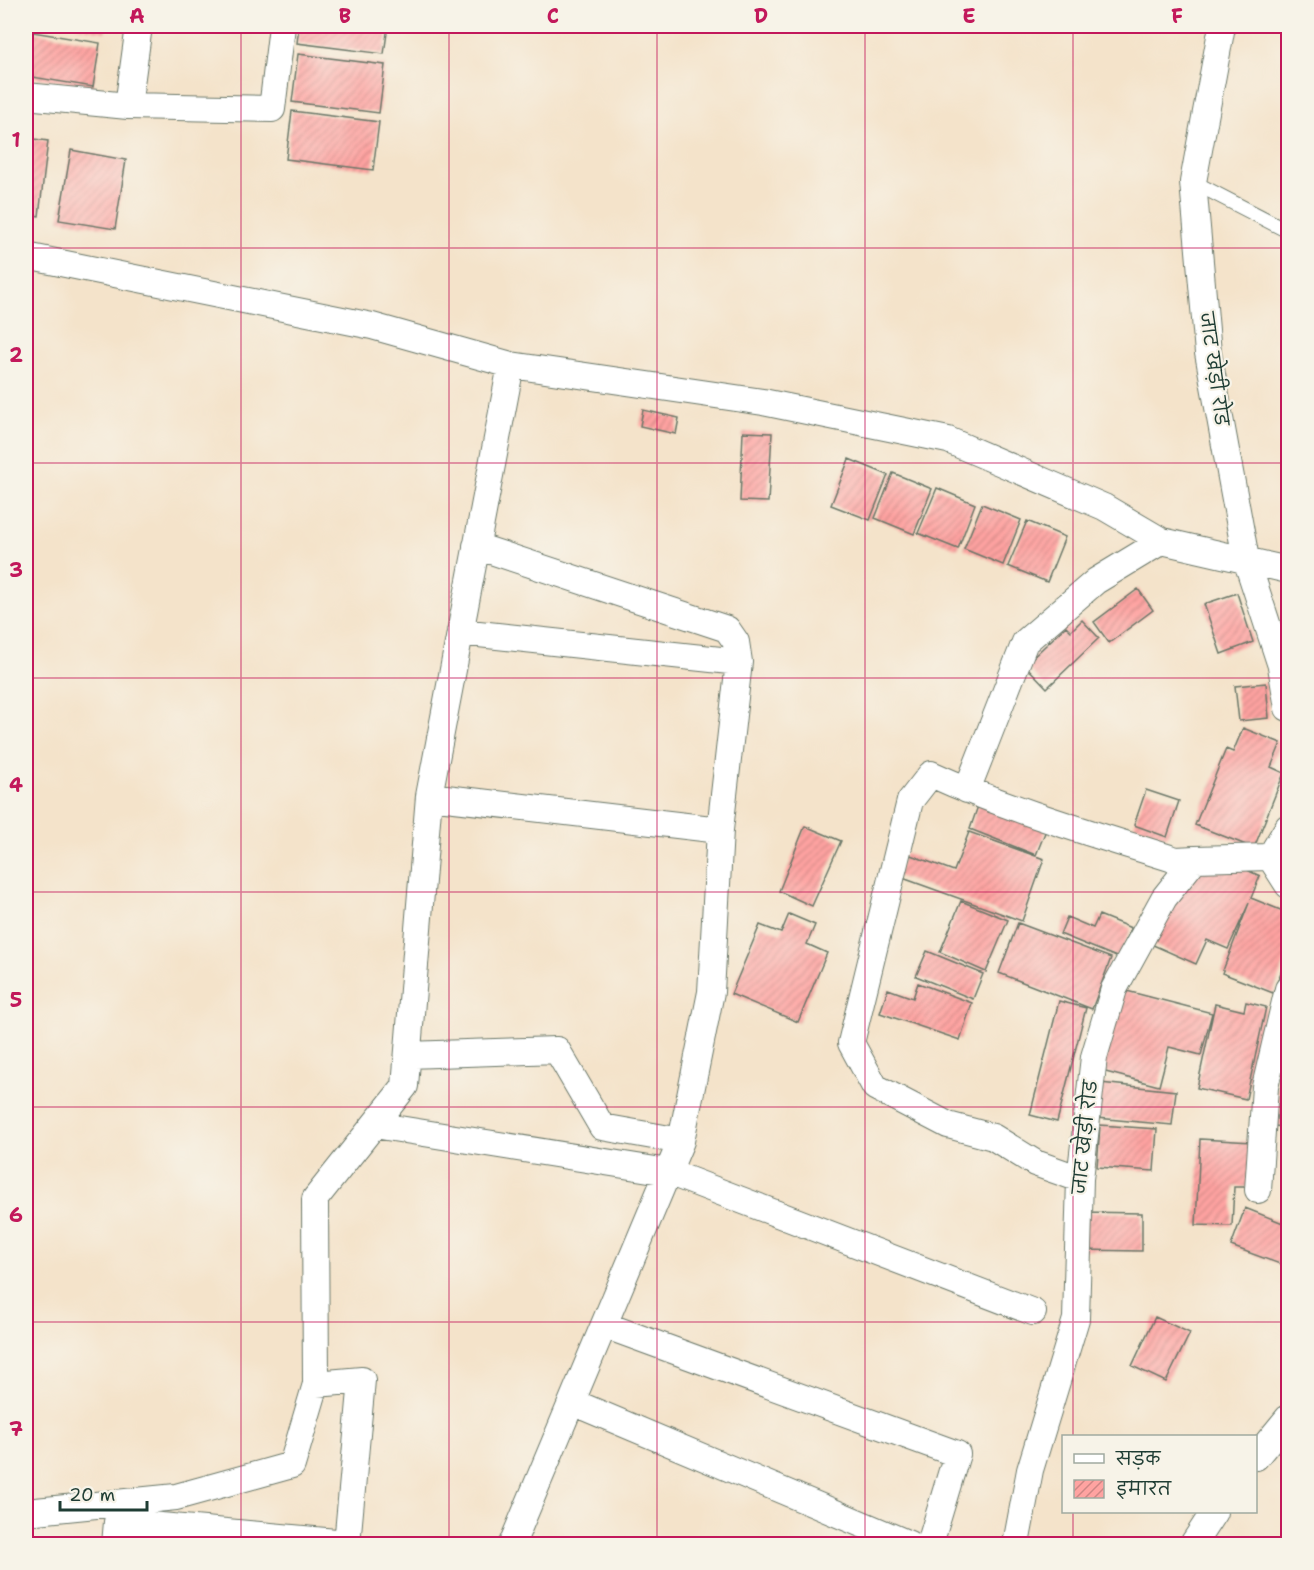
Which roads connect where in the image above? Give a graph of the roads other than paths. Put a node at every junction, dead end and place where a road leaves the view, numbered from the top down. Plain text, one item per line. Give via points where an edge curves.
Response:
1 (139, 26) edge
2 (282, 26) edge
3 (1222, 26) edge
4 (26, 96) edge
5 (128, 106) junction
6 (1193, 182) junction
7 (1288, 231) edge
8 (26, 256) edge
9 (511, 365) junction
10 (1162, 541) junction
11 (476, 546) junction
12 (1246, 559) junction
13 (1288, 570) edge
14 (460, 632) junction
15 (739, 662) junction
16 (1285, 667) edge
17 (1288, 708) edge
18 (967, 790) junction
19 (429, 796) junction
20 (1288, 827) edge
21 (720, 830) junction
22 (1270, 857) junction
23 (1195, 859) junction
24 (1288, 885) edge
25 (1288, 989) edge
26 (408, 1055) junction
27 (374, 1125) junction
28 (681, 1141) junction
29 (668, 1172) junction
30 (1080, 1179) junction
31 (1258, 1190) dead end
32 (1033, 1312) dead end
33 (604, 1325) junction
34 (316, 1384) junction
35 (572, 1402) junction
36 (1288, 1418) edge
37 (1257, 1456) edge
38 (26, 1512) edge
39 (1213, 1513) edge
40 (347, 1544) edge
41 (513, 1544) edge
42 (115, 1545) edge
43 (909, 1545) edge
44 (930, 1545) edge
45 (1016, 1545) edge
46 (1193, 1545) edge

1 - 5 street
2 - 5 street via 272,109
3 - 6 street, जाट खेड़ी रोड
4 - 5 street
6 - 7 lane
6 - 12 street, जाट खेड़ी रोड via 1208,353
8 - 9 street via 372,326
9 - 10 street via 763,402 948,440 1104,507
9 - 11 street
10 - 12 street
10 - 18 street via 1096,581 1025,642
11 - 14 street
11 - 15 street via 727,629 736,642
12 - 13 street
12 - 16 street, जाट खेड़ी रोड
14 - 15 street
14 - 19 street
15 - 21 street
16 - 17 street, जाट खेड़ी रोड
18 - 23 street via 1176,860
18 - 30 street via 931,774 910,801 850,1043 875,1087 948,1125 993,1137 1035,1163
19 - 21 street
19 - 26 street
20 - 22 street
21 - 28 street via 711,992
22 - 23 street
22 - 24 street
23 - 30 street, जाट खेड़ी रोड via 1164,898 1114,989 1094,1057
25 - 31 street via 1265,1087
26 - 27 street via 405,1086
26 - 28 street via 557,1050 602,1127
27 - 29 street
27 - 34 street via 315,1199
28 - 29 street
29 - 32 street
29 - 33 street
30 - 45 street, जाट खेड़ी रोड via 1076,1319 1030,1470
33 - 35 street
33 - 44 street via 957,1454
34 - 38 street via 292,1465 176,1497
34 - 40 street via 362,1380
35 - 41 street
35 - 43 street
36 - 37 street
39 - 46 street
40 - 42 street via 117,1522

